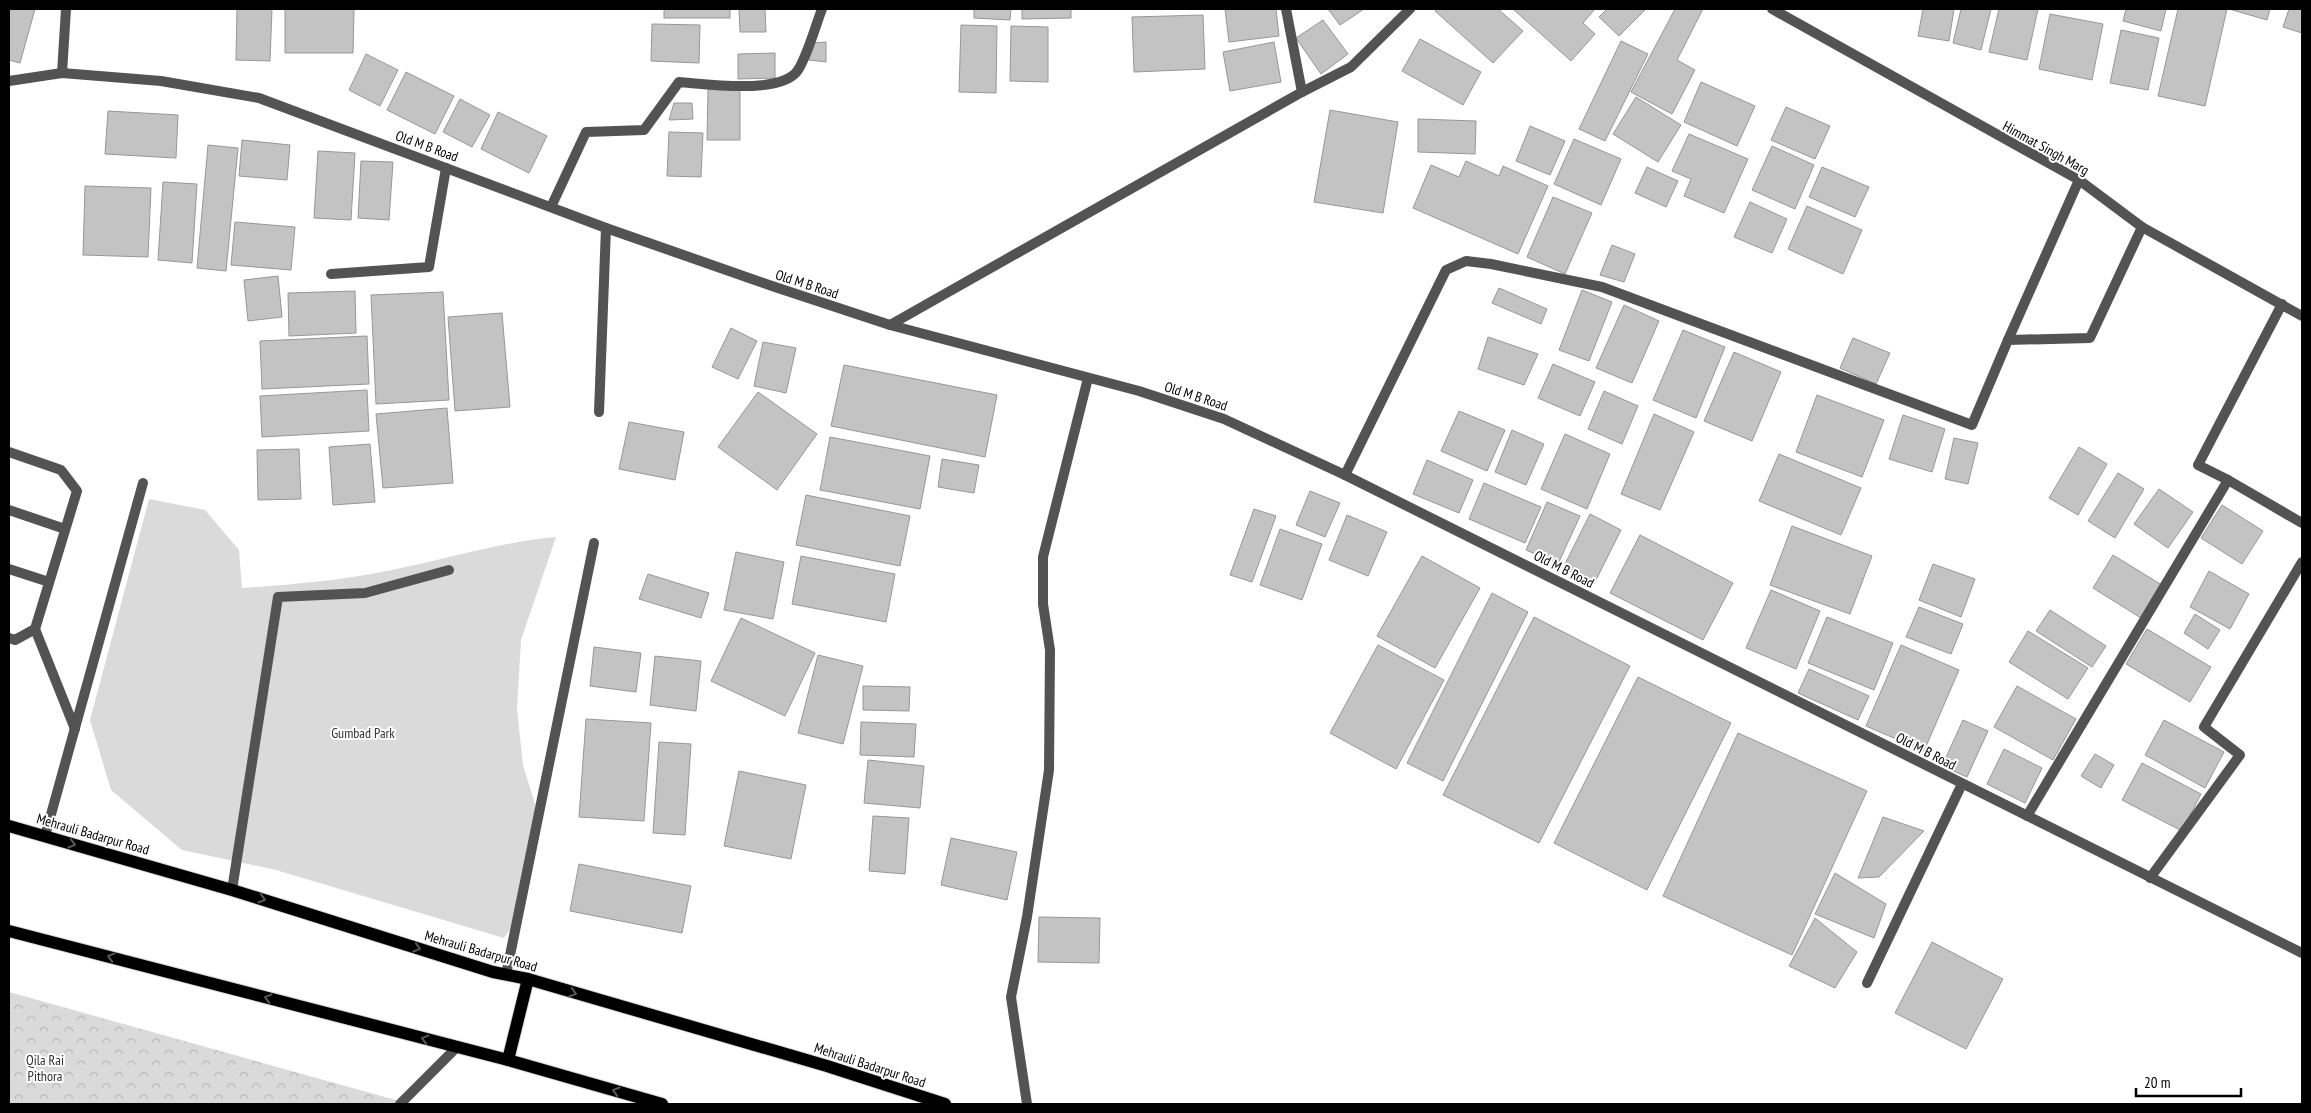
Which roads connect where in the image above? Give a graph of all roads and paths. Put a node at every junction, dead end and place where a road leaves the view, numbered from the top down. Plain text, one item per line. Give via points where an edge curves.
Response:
1 (66, 9) edge
2 (822, 9) edge
3 (1286, 9) edge
4 (1410, 9) edge
5 (1772, 9) edge
6 (62, 73) junction
7 (9, 81) edge
8 (1302, 92) junction
9 (446, 168) junction
10 (2079, 180) junction
11 (551, 207) junction
12 (2142, 227) junction
13 (606, 228) junction
14 (331, 274) dead end
15 (2282, 304) junction
16 (2302, 316) edge
17 (890, 325) junction
18 (2008, 340) junction
19 (1088, 378) junction
20 (599, 412) dead end
21 (9, 452) edge
22 (1345, 475) junction
23 (2228, 480) junction
24 (143, 483) dead end
25 (9, 510) edge
26 (2302, 523) edge
27 (65, 529) junction
28 (594, 543) dead end
29 (2302, 562) edge
30 (9, 568) edge
31 (449, 570) dead end
32 (49, 582) junction
33 (35, 629) junction
34 (9, 638) edge
35 (75, 729) junction
36 (1962, 784) junction
37 (2027, 816) junction
38 (9, 826) edge
39 (46, 836) junction
40 (2150, 878) junction
41 (232, 890) junction
42 (9, 930) edge
43 (2302, 953) edge
44 (506, 974) junction
45 (528, 979) junction
46 (1867, 983) dead end
47 (457, 1047) junction
48 (508, 1060) junction
49 (400, 1104) edge
50 (662, 1104) edge
51 (945, 1104) edge
52 (1027, 1104) edge

1 - 6 street
2 - 11 street via 798,70 790,79 743,85 679,82 644,130 586,132
3 - 8 street
4 - 8 street via 1350,67
5 - 10 street, Himmat Singh Marg
6 - 7 street, Old M B Road
6 - 9 street, Old M B Road via 161,80 259,98
8 - 17 street
9 - 11 street, Old M B Road
9 - 14 street via 429,267
10 - 12 street, Himmat Singh Marg
10 - 18 street
11 - 13 street, Old M B Road
12 - 15 street, Himmat Singh Marg
12 - 18 street via 2090,338
13 - 17 street, Old M B Road
13 - 20 street
15 - 16 street, Himmat Singh Marg
15 - 23 street via 2198,465
17 - 19 street, Old M B Road
18 - 22 street via 1972,424 1602,287 1466,261 1446,270
19 - 22 street, Old M B Road via 1224,419
19 - 52 street via 1043,557 1043,604 1050,650 1049,770 1011,997
21 - 27 street via 61,470 77,491
22 - 36 street, Old M B Road
23 - 26 street
23 - 37 street
24 - 35 street
25 - 27 street
27 - 32 street
28 - 44 street
29 - 40 street via 2204,727 2240,755
30 - 32 street
31 - 41 street via 365,593 278,597
32 - 33 street
33 - 34 street via 15,640
33 - 35 street
35 - 39 street
36 - 37 street, Old M B Road
36 - 46 street
37 - 40 street, Old M B Road
38 - 39 main road, Mehrauli Badarpur Road
39 -> 41 main road, Mehrauli Badarpur Road
40 - 43 street, Old M B Road
41 -> 44 main road, Mehrauli Badarpur Road
47 -> 42 main road
44 - 45 main road, Mehrauli Badarpur Road
45 - 48 main road
45 -> 51 main road, Mehrauli Badarpur Road via 827,1066
47 - 48 main road
47 - 49 street
50 -> 48 main road

